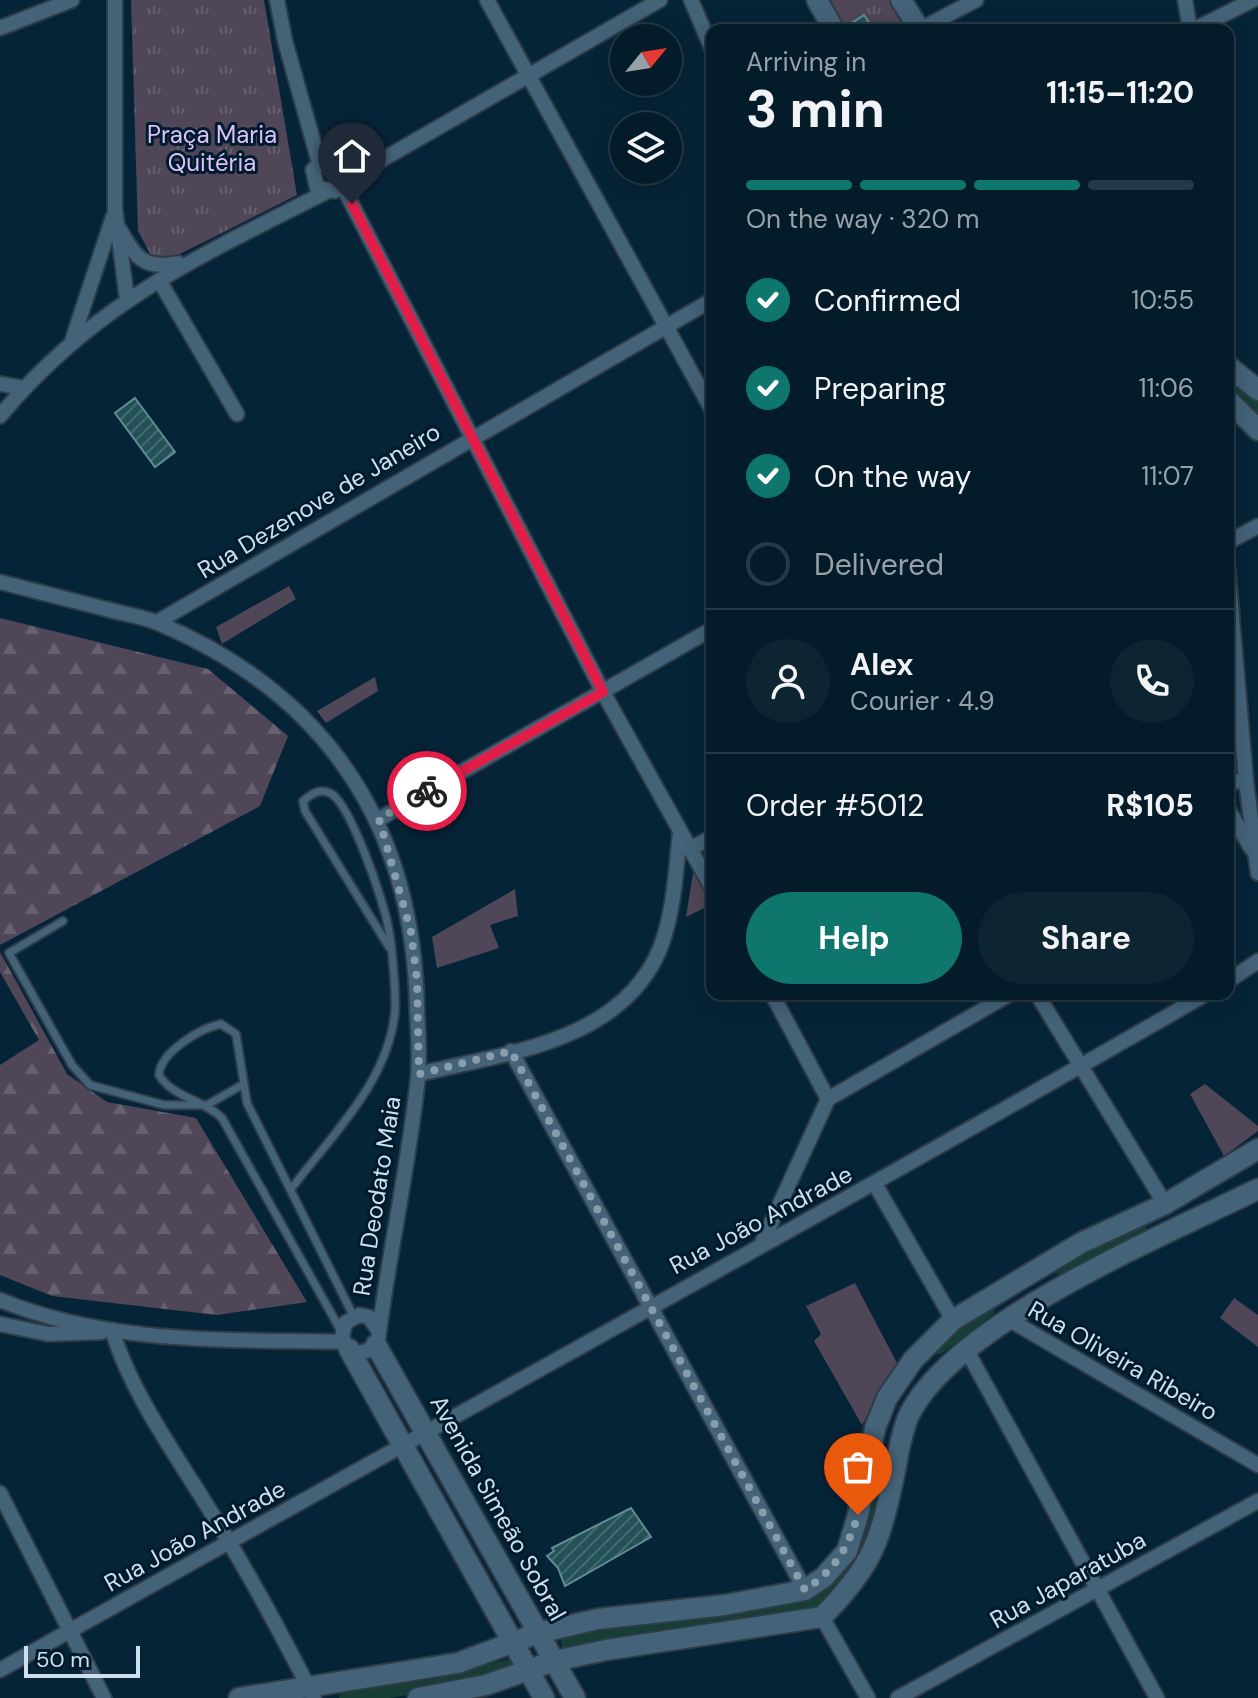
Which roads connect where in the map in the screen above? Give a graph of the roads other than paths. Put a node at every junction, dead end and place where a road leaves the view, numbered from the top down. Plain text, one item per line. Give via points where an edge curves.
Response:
1 (72, 0) edge
2 (115, 0) edge
3 (277, 0) edge
4 (487, 0) edge
5 (660, 0) edge
6 (691, 0) edge
7 (817, 0) edge
8 (901, 0) edge
9 (976, 0) edge
10 (1185, 0) edge
11 (1253, 0) edge
12 (831, 24) edge
13 (916, 24) edge
14 (931, 24) edge
15 (1190, 24) edge
16 (1203, 24) edge
17 (0, 28) edge
18 (706, 35) edge
19 (531, 77) junction
20 (319, 162) junction
21 (344, 183) junction
22 (326, 192) junction
23 (116, 216) junction
24 (190, 261) junction
25 (159, 280) junction
26 (127, 299) junction
27 (706, 304) edge
28 (666, 328) junction
29 (73, 338) junction
30 (1234, 371) edge
31 (0, 384) edge
32 (24, 388) junction
33 (1258, 390) edge
34 (706, 399) edge
35 (1234, 406) edge
36 (237, 414) dead end
37 (0, 416) edge
38 (1258, 430) edge
39 (474, 435) junction
40 (1258, 526) edge
41 (1234, 539) edge
42 (0, 582) edge
43 (157, 622) junction
44 (706, 632) edge
45 (1234, 640) edge
46 (603, 692) junction
47 (1246, 781) junction
48 (1234, 782) edge
49 (379, 819) junction
50 (1234, 819) edge
51 (680, 832) junction
52 (706, 840) edge
53 (690, 849) junction
54 (1254, 851) junction
55 (1258, 873) edge
56 (706, 877) edge
57 (63, 921) dead end
58 (389, 947) junction
59 (1258, 961) edge
60 (1258, 975) edge
61 (1234, 978) edge
62 (1234, 981) edge
63 (775, 1000) edge
64 (1000, 1000) edge
65 (1041, 1000) edge
66 (1196, 1000) edge
67 (511, 1051) junction
68 (1080, 1067) junction
69 (419, 1074) junction
70 (242, 1085) junction
71 (828, 1099) junction
72 (207, 1105) junction
73 (1258, 1149) edge
74 (875, 1184) junction
75 (291, 1189) junction
76 (1258, 1189) edge
77 (1165, 1204) junction
78 (762, 1244) junction
79 (0, 1300) edge
80 (650, 1305) junction
81 (354, 1317) junction
82 (1008, 1319) junction
83 (953, 1320) junction
84 (0, 1324) edge
85 (112, 1330) junction
86 (377, 1337) junction
87 (345, 1341) junction
88 (966, 1349) junction
89 (426, 1434) junction
90 (406, 1446) junction
91 (1258, 1465) edge
92 (0, 1493) edge
93 (1258, 1501) edge
94 (229, 1540) junction
95 (1097, 1589) junction
96 (805, 1590) junction
97 (822, 1617) junction
98 (67, 1632) junction
99 (538, 1633) junction
100 (513, 1644) junction
101 (554, 1661) junction
102 (0, 1670) edge
103 (529, 1672) junction
104 (311, 1692) edge
105 (104, 1698) edge
106 (239, 1698) edge
107 (418, 1698) edge
108 (544, 1698) edge
109 (575, 1698) edge
110 (868, 1698) edge
111 (898, 1698) edge
112 (1157, 1698) edge

1 - 17 street
2 - 23 street
3 - 20 street
4 - 19 street
5 - 19 street
6 - 18 street
7 - 12 main road
8 - 13 main road
9 - 14 street
10 - 15 street
11 - 16 street
19 - 21 street
19 - 28 street
20 - 21 street via 339,164
20 - 22 street via 313,180
21 - 22 street
21 - 39 street
22 - 24 street
23 - 24 street via 143,261 157,267
23 - 26 street
23 - 29 street
24 - 25 street
25 - 26 street
25 - 36 street
26 - 29 street
27 - 28 street, Rua Dezenove de Janeiro
28 - 34 street
28 - 39 street, Rua Dezenove de Janeiro
29 - 32 street
30 - 33 main road
31 - 32 street
32 - 37 street
35 - 38 main road
39 - 43 street, Rua Dezenove de Janeiro
39 - 46 street
40 - 41 street
42 - 43 street, Rua Deodato Maia
43 - 49 street, Rua Deodato Maia via 231,661 303,717 348,770
44 - 46 street
45 - 47 street
46 - 49 street
46 - 51 street
47 - 48 street
47 - 54 street
49 - 69 street, Rua Deodato Maia via 411,932
50 - 54 street
51 - 53 street
51 - 67 street via 660,948 628,997 582,1029
52 - 53 street
53 - 56 street
54 - 55 street
57 - 72 lane via 9,953 72,1065 90,1085 117,1095 164,1105
58 - 58 lane via 389,928 368,860 345,811 327,791 315,792 303,801 305,811
58 - 75 lane via 395,1011 373,1081
59 - 61 street
60 - 62 street
63 - 71 street
64 - 71 street
65 - 68 street
66 - 68 street, Rua João Andrade
67 - 69 street
67 - 80 street
68 - 74 street, Rua João Andrade
68 - 77 street
69 - 86 street, Rua Deodato Maia
70 - 72 lane
70 - 72 lane via 234,1031 221,1024 201,1031 158,1072 178,1092
70 - 75 lane
71 - 78 street
72 - 87 lane via 228,1127
73 - 77 main road
74 - 78 street, Rua João Andrade
74 - 83 street
75 - 81 lane
76 - 82 main road
77 - 83 main road via 1081,1243
78 - 80 street, Rua João Andrade
79 - 85 street via 47,1317
80 - 89 street, Rua João Andrade
80 - 96 street
81 - 86 street via 369,1317
81 - 87 street via 345,1323
82 - 88 main road
82 - 91 street, Rua Oliveira Ribeiro
83 - 96 main road via 913,1360 887,1398 875,1428 847,1551
84 - 85 street via 48,1334
85 - 87 street via 164,1338
85 - 94 street via 133,1382
86 - 87 street via 366,1352
86 - 89 main road, Avenida Simeão Sobral
87 - 90 main road
88 - 95 street
88 - 97 main road via 940,1372 908,1417 871,1559
89 - 90 street, Rua João Andrade
89 - 99 main road, Avenida Simeão Sobral
90 - 94 street, Rua João Andrade
90 - 100 main road
92 - 98 street
93 - 95 street, Rua Japaratuba
94 - 98 street, Rua João Andrade
94 - 104 street
95 - 111 street, Rua Japaratuba
95 - 112 street
96 - 99 main road via 598,1619
97 - 101 main road
97 - 110 street
98 - 102 street, Rua João Andrade
98 - 105 street
99 - 100 main road
99 - 101 main road, Avenida Simeão Sobral
100 - 103 main road
100 - 104 main road via 458,1663
101 - 103 main road
101 - 109 main road, Avenida Simeão Sobral
103 - 107 main road
103 - 108 main road
104 - 106 main road

